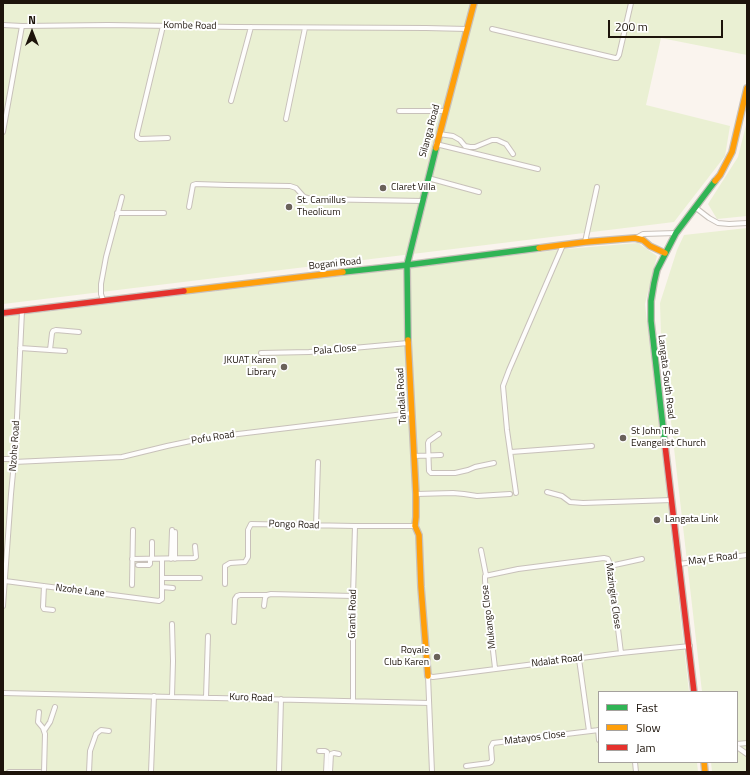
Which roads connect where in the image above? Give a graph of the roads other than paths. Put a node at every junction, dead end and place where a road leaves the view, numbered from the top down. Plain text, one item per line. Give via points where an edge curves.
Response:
1 (474, 3) edge
2 (631, 3) edge
3 (3, 25) edge
4 (22, 26) junction
5 (163, 26) junction
6 (251, 27) junction
7 (305, 28) junction
8 (467, 29) junction
9 (492, 29) dead end
10 (747, 88) edge
11 (231, 101) dead end
12 (398, 110) dead end
13 (445, 111) junction
14 (286, 120) dead end
15 (3, 132) edge
16 (439, 134) junction
17 (168, 138) dead end
18 (436, 144) junction
19 (513, 154) dead end
20 (538, 169) dead end
21 (428, 178) junction
22 (597, 188) dead end
23 (478, 192) dead end
24 (122, 197) dead end
25 (423, 201) junction
26 (189, 207) dead end
27 (696, 208) junction
28 (117, 213) junction
29 (164, 213) dead end
30 (747, 223) edge
31 (676, 233) junction
32 (635, 238) junction
33 (585, 242) junction
34 (563, 245) junction
35 (665, 253) junction
36 (407, 265) junction
37 (103, 300) junction
38 (22, 311) junction
39 (3, 313) edge
40 (79, 332) dead end
41 (408, 343) junction
42 (20, 348) junction
43 (50, 350) junction
44 (66, 351) dead end
45 (261, 353) dead end
46 (412, 413) junction
47 (439, 434) dead end
48 (592, 446) dead end
49 (511, 452) junction
50 (429, 455) junction
51 (441, 455) dead end
52 (414, 456) junction
53 (3, 459) edge
54 (14, 460) junction
55 (318, 462) dead end
56 (494, 463) dead end
57 (547, 492) dead end
58 (516, 493) dead end
59 (416, 494) junction
60 (510, 494) dead end
61 (672, 500) junction
62 (316, 526) junction
63 (355, 526) junction
64 (415, 526) junction
65 (133, 530) dead end
66 (173, 531) dead end
67 (152, 542) dead end
68 (196, 546) dead end
69 (5, 548) edge
70 (481, 550) dead end
71 (747, 555) edge
72 (132, 559) junction
73 (151, 559) junction
74 (162, 559) junction
75 (173, 559) junction
76 (642, 559) dead end
77 (564, 562) joint
78 (679, 564) junction
79 (138, 565) dead end
80 (610, 566) junction
81 (486, 575) junction
82 (162, 578) junction
83 (200, 578) dead end
84 (5, 581) junction
85 (225, 584) dead end
86 (132, 585) dead end
87 (44, 586) junction
88 (162, 587) junction
89 (173, 588) dead end
90 (268, 595) junction
91 (353, 596) junction
92 (3, 606) edge
93 (264, 606) dead end
94 (53, 610) dead end
95 (234, 622) dead end
96 (172, 624) dead end
97 (208, 636) dead end
98 (690, 646) junction
99 (621, 653) junction
100 (579, 659) junction
101 (495, 668) junction
102 (428, 678) junction
103 (694, 691) edge
104 (3, 693) edge
105 (154, 696) junction
106 (172, 696) junction
107 (206, 697) junction
108 (281, 699) junction
109 (353, 701) junction
110 (429, 703) junction
111 (55, 707) dead end
112 (39, 712) dead end
113 (598, 730) edge
114 (44, 731) junction
115 (109, 731) dead end
116 (589, 731) junction
117 (738, 747) edge
118 (319, 751) dead end
119 (339, 754) dead end
120 (747, 754) edge
121 (466, 766) dead end
122 (9, 772) edge
123 (40, 772) edge
124 (44, 772) edge
125 (89, 772) edge
126 (151, 772) edge
127 (279, 772) edge
128 (326, 772) edge
129 (330, 772) edge
130 (432, 772) edge

1 - 8 street, Silanga Road
2 - 9 street via 620,55 617,58
3 - 4 street, Kombe Road
4 - 5 street, Kombe Road
4 - 15 street
5 - 6 street, Kombe Road
5 - 17 street via 137,137
6 - 7 street, Kombe Road
6 - 11 street
7 - 8 street, Kombe Road
7 - 14 street
8 - 13 street, Silanga Road
10 - 27 street, Langata South Road via 732,152 720,175
12 - 13 street
13 - 16 street, Silanga Road
16 - 18 street, Silanga Road
16 - 19 street via 453,136 470,147 497,140 506,144
18 - 20 street
18 - 21 street, Silanga Road
21 - 23 street
21 - 25 street, Silanga Road
22 - 33 street
24 - 28 street
25 - 26 street via 311,199 305,198 296,188 290,186 196,184 193,185
25 - 36 street, Silanga Road
27 - 30 street via 718,223
27 - 31 street, Langata South Road
28 - 29 street
28 - 37 street via 101,284
31 - 32 street via 643,234
31 - 35 street, Langata South Road
32 - 33 street, Bogani Road
32 - 35 street
33 - 34 street, Bogani Road
34 - 36 street, Bogani Road
34 - 49 street via 504,382
35 - 61 street, Langata South Road via 654,283 651,321
36 - 37 street, Bogani Road
36 - 41 street, Tandala Road
37 - 38 street, Bogani Road
38 - 39 street, Bogani Road
38 - 42 street, Nzohe Road
40 - 43 street via 53,331
41 - 45 street, Pala Close via 309,352
41 - 46 street, Tandala Road
42 - 43 street
42 - 54 street, Nzohe Road
43 - 44 street
46 - 52 street, Tandala Road
46 - 54 street, Pofu Road via 205,438 122,457
47 - 50 street via 428,443
48 - 49 street
49 - 58 street
50 - 51 street
50 - 52 street
50 - 56 street via 431,473 455,473
52 - 59 street, Tandala Road
53 - 54 street, Pofu Road
54 - 69 street, Nzohe Road
55 - 62 street
57 - 61 street via 562,496 570,502 583,503
59 - 60 street
59 - 64 street, Tandala Road
61 - 78 street, Langata South Road
62 - 63 street, Pongo Road
62 - 85 street, Pongo Road via 251,524 248,530 248,557 245,562 225,566
63 - 64 street, Pongo Road
63 - 91 street, Granti Road
64 - 102 street, Tandala Road via 419,539
65 - 72 street
66 - 75 street
67 - 73 street
68 - 75 street via 195,558
69 - 84 street, Nzohe Road
70 - 81 street
71 - 78 street, May E Road
72 - 73 street
72 - 86 street
73 - 74 street
73 - 79 street via 149,565
74 - 75 street
74 - 82 street
76 - 80 street
77 - 80 street, Mazingira Close via 604,558 608,559
77 - 81 street, Mukango Close
78 - 98 street, Langata South Road
80 - 99 street, Mazingira Close
81 - 101 street, Mukango Close
82 - 83 street
82 - 88 street
84 - 87 street, Nzohe Lane
84 - 92 street, Nzohe Road
87 - 88 street, Nzohe Lane via 155,601 162,599
87 - 94 street via 43,607
88 - 89 street
90 - 91 street
90 - 93 street
90 - 95 street via 238,595 235,600
91 - 109 street, Granti Road
96 - 106 street
97 - 107 street
98 - 99 street, Ndalat Road
98 - 103 street, Langata South Road
99 - 100 street, Ndalat Road
100 - 101 street, Ndalat Road
100 - 116 street
101 - 102 street, Ndalat Road
102 - 110 street
104 - 105 street, Kuro Road
105 - 106 street, Kuro Road
105 - 126 street
106 - 107 street, Kuro Road
107 - 108 street, Kuro Road
108 - 109 street, Kuro Road
108 - 127 street
109 - 110 street, Kuro Road
110 - 130 street
111 - 114 street
112 - 114 street via 38,722
113 - 116 street, Matayos Close
114 - 124 street
115 - 125 street via 101,730 96,734 90,751
116 - 121 street, Matayos Close via 493,743 491,762
117 - 120 street
118 - 128 street via 327,752
119 - 129 street via 331,754
122 - 123 street

